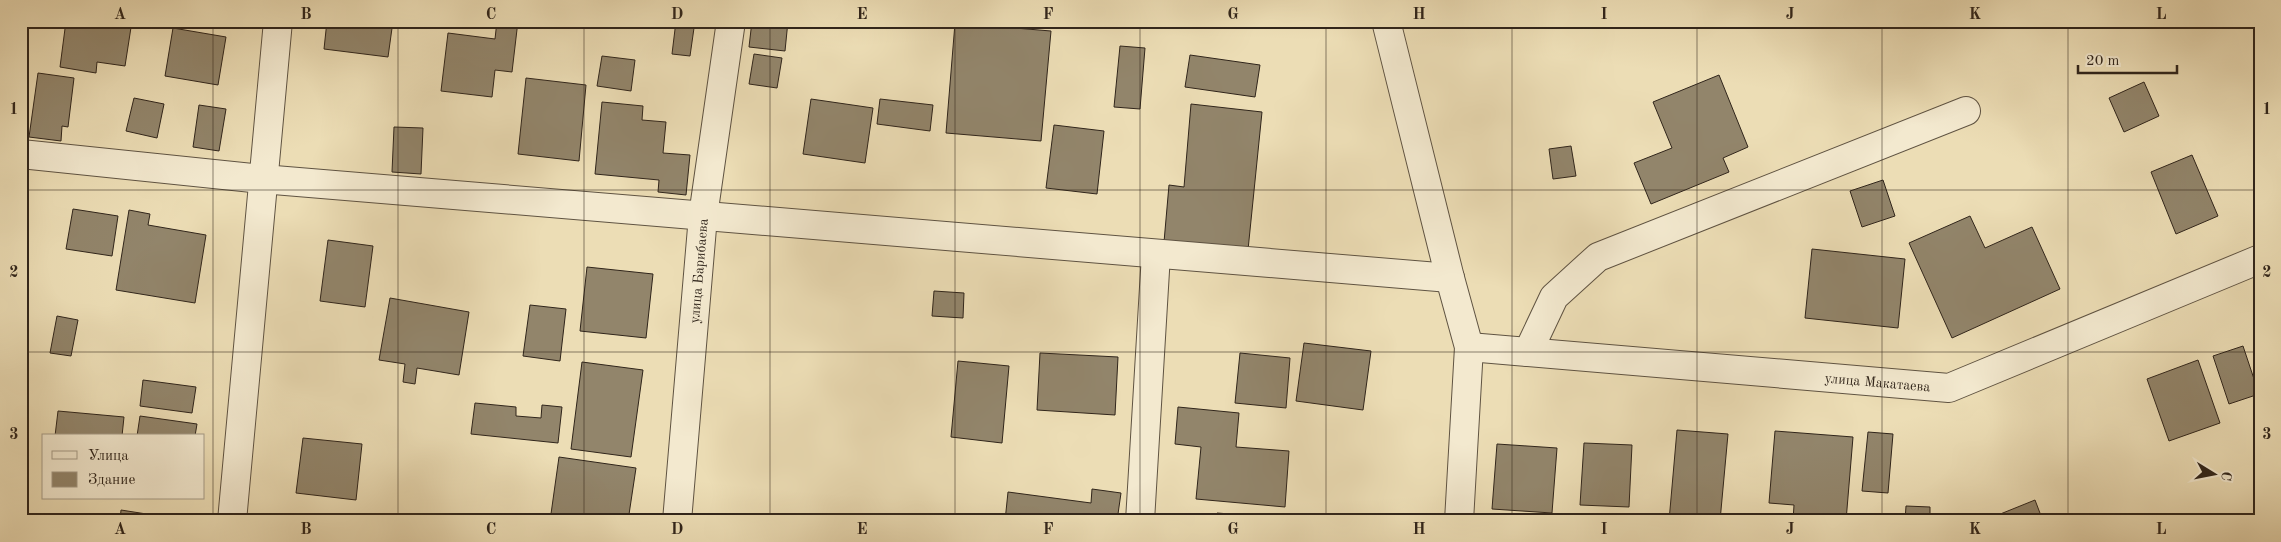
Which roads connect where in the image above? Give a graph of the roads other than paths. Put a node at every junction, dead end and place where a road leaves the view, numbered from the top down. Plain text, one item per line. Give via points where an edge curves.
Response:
1 (278, 21) edge
2 (731, 21) edge
3 (1386, 21) edge
4 (1966, 111) dead end
5 (21, 154) edge
6 (262, 179) junction
7 (703, 216) junction
8 (1156, 254) junction
9 (2260, 259) edge
10 (1450, 278) junction
11 (1469, 347) junction
12 (1528, 352) junction
13 (232, 521) edge
14 (677, 521) edge
15 (1140, 521) edge
16 (1459, 521) edge

1 - 6 street
2 - 7 street, улица Барибаева
3 - 10 street
4 - 12 street via 1598,256 1554,297
5 - 6 street
6 - 7 street
6 - 13 street
7 - 8 street
7 - 14 street, улица Барибаева
8 - 10 street
8 - 15 street
9 - 12 street, улица Макатаева via 1949,388
10 - 11 street
11 - 12 street, улица Макатаева
11 - 16 street

